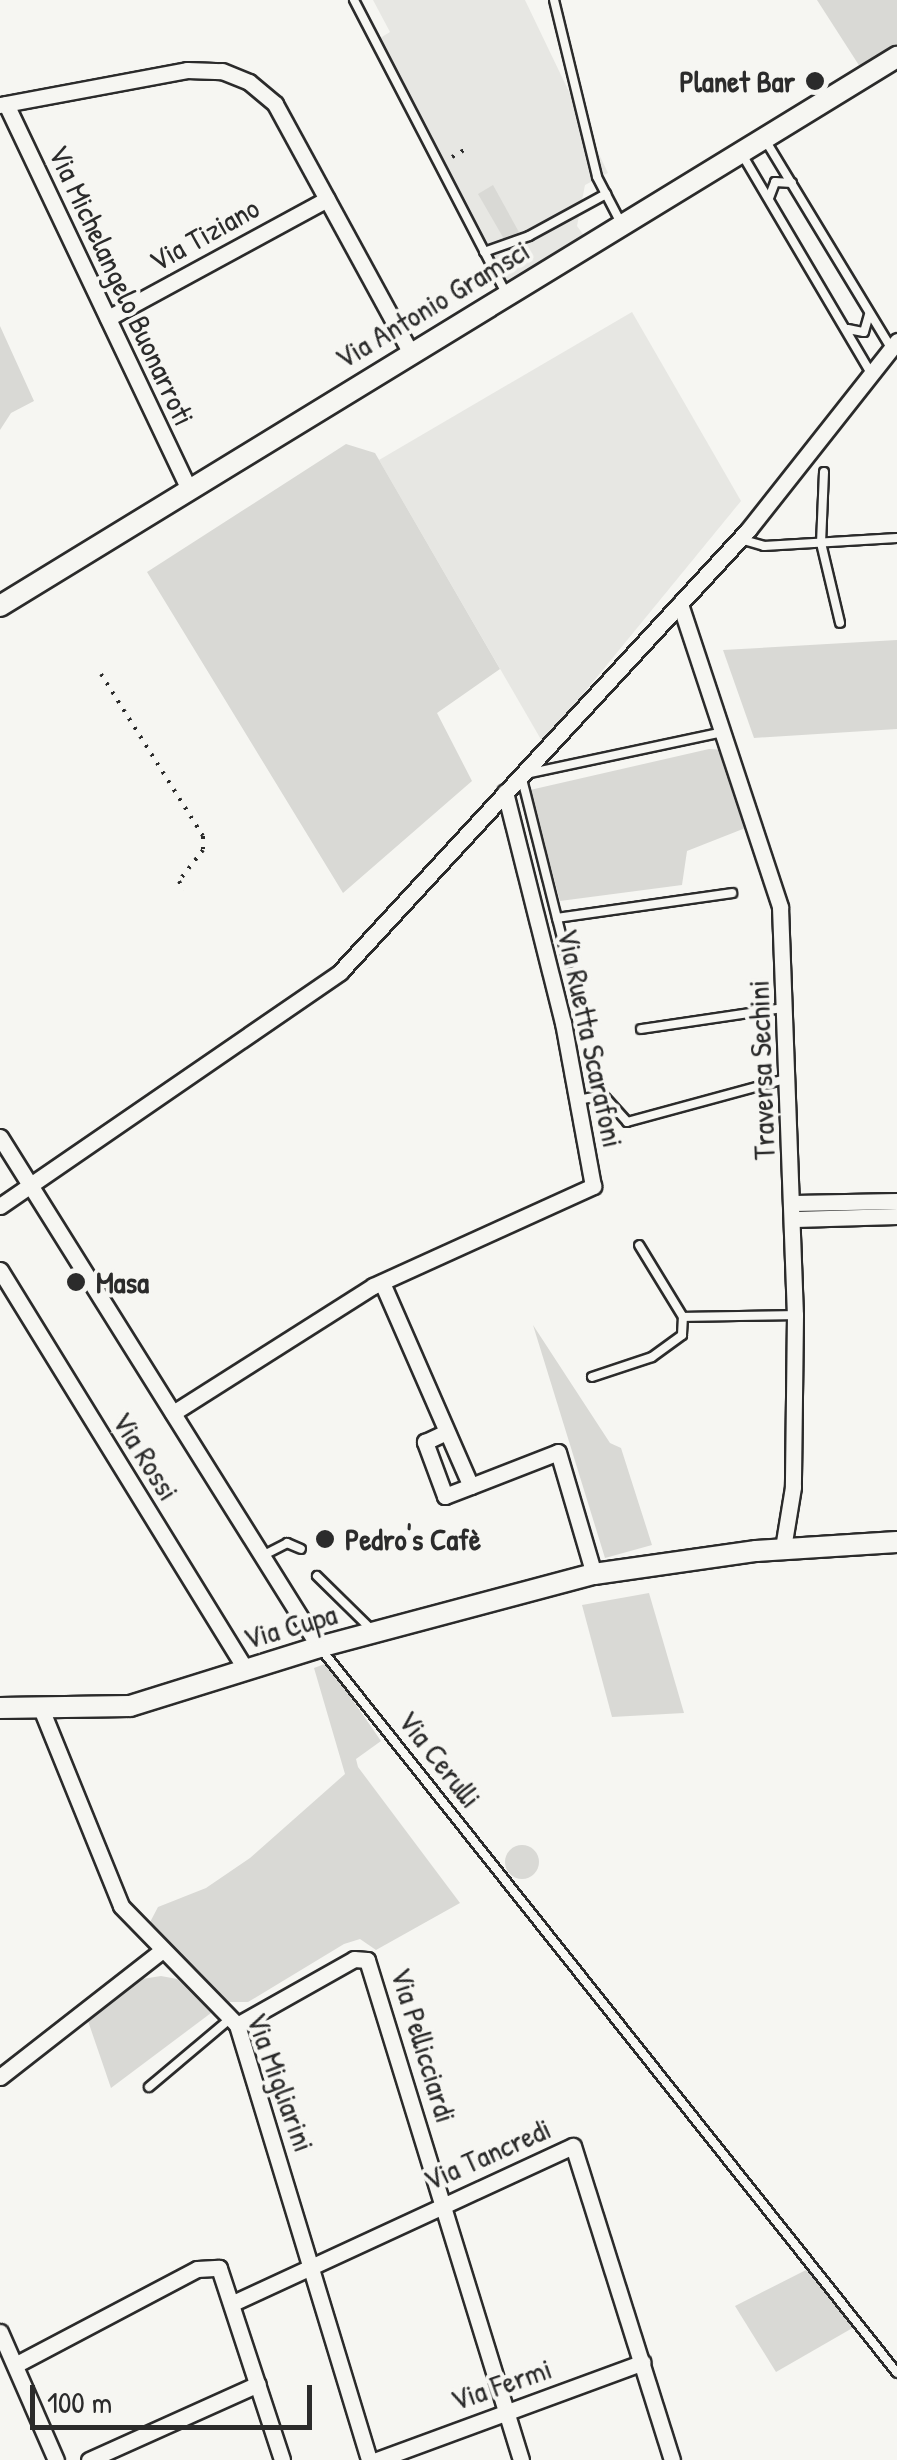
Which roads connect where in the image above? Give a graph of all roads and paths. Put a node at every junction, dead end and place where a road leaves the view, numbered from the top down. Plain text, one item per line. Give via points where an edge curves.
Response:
1 (354, 0) edge
2 (554, 0) edge
3 (897, 56) edge
4 (3, 105) edge
5 (763, 136) junction
6 (738, 150) junction
7 (792, 183) junction
8 (606, 194) junction
9 (326, 199) junction
10 (770, 199) junction
11 (621, 224) junction
12 (484, 252) junction
13 (506, 294) junction
14 (869, 311) junction
15 (108, 318) junction
16 (844, 326) junction
17 (894, 344) edge
18 (410, 352) junction
19 (870, 372) junction
20 (824, 472) dead end
21 (189, 489) junction
22 (897, 538) edge
23 (740, 540) junction
24 (821, 543) junction
25 (680, 604) junction
26 (0, 606) edge
27 (840, 624) dead end
28 (102, 674) dead end
29 (728, 731) junction
30 (521, 775) junction
31 (505, 792) junction
32 (183, 890) dead end
33 (732, 892) dead end
34 (557, 918) junction
35 (568, 962) dead end
36 (788, 1008) junction
37 (640, 1029) dead end
38 (790, 1078) junction
39 (578, 1100) junction
40 (0, 1136) edge
41 (31, 1185) junction
42 (897, 1201) edge
43 (0, 1206) edge
44 (795, 1211) junction
45 (897, 1216) edge
46 (639, 1246) dead end
47 (0, 1270) edge
48 (383, 1285) junction
49 (795, 1315) junction
50 (683, 1317) junction
51 (592, 1377) dead end
52 (173, 1414) junction
53 (446, 1432) junction
54 (470, 1486) junction
55 (897, 1542) edge
56 (784, 1548) junction
57 (300, 1549) dead end
58 (260, 1557) junction
59 (594, 1574) junction
60 (317, 1576) dead end
61 (372, 1634) junction
62 (319, 1647) junction
63 (246, 1670) junction
64 (0, 1708) edge
65 (42, 1711) junction
66 (161, 1951) junction
67 (234, 2021) junction
68 (0, 2078) edge
69 (149, 2087) dead end
70 (444, 2202) junction
71 (312, 2266) junction
72 (233, 2303) junction
73 (0, 2332) edge
74 (643, 2362) junction
75 (14, 2365) junction
76 (897, 2374) edge
77 (258, 2384) junction
78 (506, 2410) junction
79 (56, 2460) edge
80 (89, 2460) edge
81 (282, 2460) edge
82 (369, 2460) edge
83 (377, 2460) edge
84 (522, 2460) edge
85 (672, 2460) edge

1 - 12 lane
2 - 8 lane
3 - 5 street, Via Antonio Gramsci
4 - 9 street via 187,70 222,71 275,104
4 - 15 street, Via Michelangelo Buonarroti
5 - 6 street, Via Antonio Gramsci
5 - 7 lane
6 - 10 lane
6 - 11 street, Via Antonio Gramsci
7 - 10 lane via 776,182
7 - 14 lane
8 - 11 lane
8 - 12 lane
9 - 15 street, Via Tiziano
9 - 18 street
10 - 16 lane
11 - 13 street, Via Antonio Gramsci
12 - 13 lane
13 - 18 street, Via Antonio Gramsci
14 - 16 lane via 864,332
14 - 17 lane
15 - 21 street, Via Michelangelo Buonarroti
16 - 19 lane
17 - 19 street
18 - 21 street, Via Antonio Gramsci
19 - 23 street
20 - 24 lane
21 - 26 street, Via Antonio Gramsci
22 - 24 lane
23 - 24 lane via 764,546
23 - 25 street
24 - 27 lane
25 - 29 street, Traversa Sechini
25 - 30 street
28 - 32 path via 203,836 203,850 178,881
29 - 30 lane
29 - 36 street, Traversa Sechini via 780,907
30 - 31 street
30 - 34 lane
31 - 39 street, Via Ruetta Scarafoni
31 - 41 street via 340,972
33 - 34 lane
34 - 35 lane
36 - 37 lane
36 - 38 street, Traversa Sechini
38 - 39 lane via 627,1122 602,1095
38 - 44 street, Traversa Sechini
39 - 48 street, Via Ruetta Scarafoni via 593,1186
40 - 41 street, Via Cerulli
41 - 43 street
41 - 52 street, Via Cerulli
42 - 44 street
44 - 45 street
44 - 49 street, Traversa Sechini
46 - 50 lane
47 - 63 street, Via Rossi
48 - 52 street via 325,1313
48 - 53 street
49 - 50 lane
49 - 56 street, Traversa Sechini via 793,1487
50 - 51 lane via 673,1346
52 - 58 street, Via Cerulli
53 - 54 street
53 - 54 street via 425,1442 440,1491 445,1496
54 - 59 street via 558,1452
55 - 56 street, Via Cupa
56 - 59 street, Via Cupa
57 - 58 lane via 287,1542
58 - 62 street, Via Cerulli
59 - 61 street, Via Cupa
60 - 61 lane via 364,1616
61 - 62 street, Via Cupa
62 - 63 street, Via Cupa
62 - 76 lane, Via Cerulli
63 - 65 street, Via Cupa via 130,1706
64 - 65 street, Via Cupa
65 - 66 street, Via Migliarini via 112,1890
66 - 67 street, Via Migliarini
66 - 68 street
67 - 69 lane
67 - 70 street, Via Pellicciardi via 354,1959 368,1960
67 - 71 street, Via Migliarini
70 - 71 street, Via Tancredi
70 - 74 street, Via Tancredi via 560,2147 578,2149
70 - 78 street, Via Pellicciardi
71 - 72 street, Via Tancredi
71 - 82 street, Via Migliarini
72 - 75 street via 219,2268 198,2269
72 - 77 street
73 - 75 street
74 - 78 street, Via Fermi
74 - 85 street, Via Tancredi
75 - 79 street
77 - 80 street
77 - 81 street
78 - 83 street, Via Fermi
78 - 84 street, Via Pellicciardi

